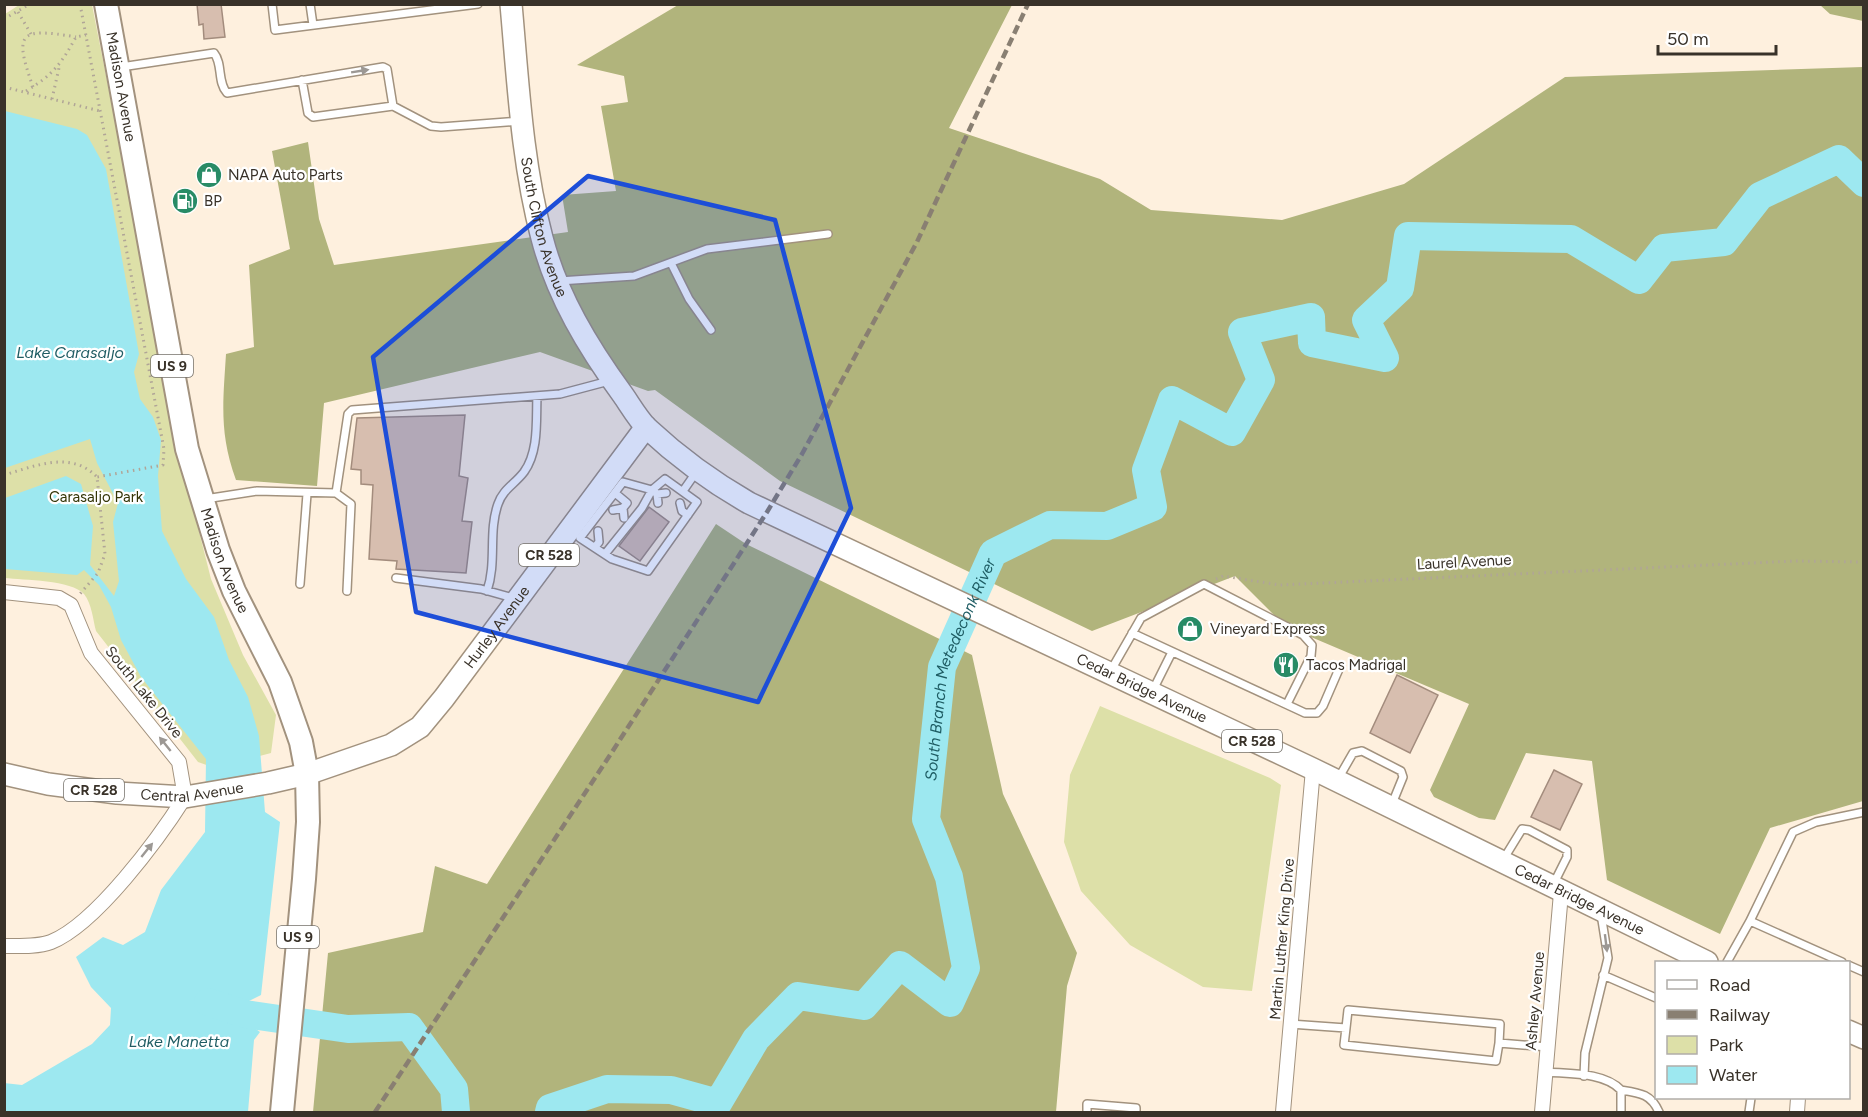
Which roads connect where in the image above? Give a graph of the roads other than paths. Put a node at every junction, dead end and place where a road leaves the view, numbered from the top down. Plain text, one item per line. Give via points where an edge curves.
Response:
1 (106, 4) edge
2 (272, 4) edge
3 (310, 4) edge
4 (478, 4) edge
5 (511, 4) edge
6 (313, 25) junction
7 (118, 68) junction
8 (302, 80) junction
9 (393, 106) junction
10 (522, 120) junction
11 (828, 234) dead end
12 (671, 263) junction
13 (556, 281) junction
14 (711, 330) dead end
15 (612, 380) junction
16 (537, 396) junction
17 (646, 426) junction
18 (699, 468) junction
19 (616, 483) junction
20 (683, 491) junction
21 (655, 492) junction
22 (336, 493) junction
23 (666, 493) dead end
24 (307, 494) junction
25 (202, 500) junction
26 (680, 502) dead end
27 (658, 503) dead end
28 (623, 508) junction
29 (613, 510) dead end
30 (673, 513) dead end
31 (685, 513) junction
32 (624, 518) dead end
33 (598, 531) dead end
34 (574, 534) junction
35 (609, 539) dead end
36 (597, 545) junction
37 (605, 554) junction
38 (396, 578) dead end
39 (300, 584) dead end
40 (347, 591) dead end
41 (487, 591) junction
42 (4, 592) edge
43 (516, 599) junction
44 (1132, 633) junction
45 (1172, 652) junction
46 (1339, 669) dead end
47 (1109, 674) junction
48 (1151, 694) junction
49 (1287, 704) junction
50 (1313, 769) junction
51 (4, 774) edge
52 (303, 776) junction
53 (1337, 781) junction
54 (188, 796) junction
55 (1390, 807) junction
56 (1863, 812) edge
57 (1502, 862) junction
58 (1556, 890) junction
59 (1601, 912) junction
60 (1750, 921) junction
61 (4, 946) edge
62 (1703, 961) edge
63 (1728, 961) edge
64 (1838, 961) edge
65 (1603, 975) junction
66 (1655, 998) edge
67 (1290, 1024) junction
68 (1346, 1028) junction
69 (1499, 1043) junction
70 (1548, 1047) junction
71 (1546, 1072) junction
72 (1584, 1076) junction
73 (1621, 1090) junction
74 (282, 1113) edge
75 (1087, 1113) edge
76 (1136, 1113) edge
77 (1283, 1113) edge
78 (1542, 1113) edge
79 (1621, 1113) edge
80 (1659, 1113) edge

1 - 7 highway, Madison Avenue / US 9
2 - 6 lane via 275,30
3 - 6 lane
4 - 6 lane
5 - 10 main road, South Clifton Avenue
7 - 8 lane via 214,53 222,88 227,93
7 - 25 highway, Madison Avenue / US 9 via 187,449
8 - 9 lane via 312,117
8 -> 9 lane via 383,67 387,69
9 - 10 lane via 431,126
10 - 13 main road, South Clifton Avenue via 532,196
11 - 12 lane via 707,249
12 - 13 lane via 634,276
12 - 14 lane
13 - 15 main road, South Clifton Avenue via 586,342
15 - 16 lane
15 - 17 main road, South Clifton Avenue
16 - 22 lane via 352,410 348,414
16 - 41 lane via 534,456 523,474 505,489 498,504
17 - 18 main road, CR 528
17 - 19 main road, Hurley Avenue / CR 528
18 - 20 lane
18 - 47 main road, Cedar Bridge Avenue / CR 528 via 728,491 767,512
19 - 21 lane
19 - 28 lane via 627,502
19 - 34 main road, Hurley Avenue / CR 528
20 - 21 lane via 665,479
20 - 31 lane via 697,502
21 - 23 lane
21 - 27 lane
21 - 37 lane
22 - 24 lane
22 - 40 lane via 351,504
24 - 25 lane via 256,491
24 - 39 lane
25 - 52 highway, Madison Avenue / US 9 via 234,591 280,682 301,742
26 - 31 lane
28 - 29 lane
28 - 32 lane
30 - 31 lane
31 - 37 lane via 648,571
33 - 36 lane
34 - 36 lane
34 - 43 main road, Hurley Avenue / CR 528
35 - 36 lane
36 - 37 lane
38 - 41 lane
41 - 43 lane
54 -> 42 street, South Lake Drive via 179,762 91,653 71,604 59,598
43 - 52 main road, Hurley Avenue / CR 528 via 420,727 391,745
44 - 45 lane
44 - 47 lane
44 - 49 lane via 1141,618 1204,584 1303,634 1312,645 1311,656
45 - 48 lane
45 - 49 lane
46 - 49 lane via 1317,713
47 - 48 main road, Cedar Bridge Avenue / CR 528
48 - 50 main road, Cedar Bridge Avenue / CR 528
50 - 53 main road, Cedar Bridge Avenue / CR 528
50 - 67 street, Martin Luther King Drive
51 - 54 main road, Central Avenue / CR 528 via 117,793
52 - 54 main road, Central Avenue / CR 528
52 - 74 highway, Madison Avenue / US 9 via 305,868
53 - 55 main road, Cedar Bridge Avenue / CR 528
53 - 55 lane via 1353,753 1362,751 1402,774
61 -> 54 street via 49,943 64,934 110,896
55 - 57 main road, Cedar Bridge Avenue / CR 528
56 - 60 lane via 1816,822 1793,832
57 - 58 main road, Cedar Bridge Avenue / CR 528
57 - 58 lane via 1522,829 1562,845 1567,856
58 - 59 main road, Cedar Bridge Avenue / CR 528
58 - 70 street, Ashley Avenue
59 - 62 main road, Cedar Bridge Avenue / CR 528
59 -> 65 lane via 1608,958
60 - 63 lane
60 - 64 lane
65 - 66 lane
65 - 72 lane via 1585,1053
67 - 68 lane
67 - 77 street, Martin Luther King Drive
68 - 69 lane via 1344,1045 1496,1061
68 - 69 lane via 1348,1010 1500,1024
69 - 70 lane
70 - 71 street, Ashley Avenue
71 - 72 lane
71 - 78 street, Ashley Avenue
72 - 73 lane via 1615,1083
73 - 79 lane
73 - 80 lane via 1643,1093 1654,1101
75 - 76 lane via 1087,1104 1136,1108

